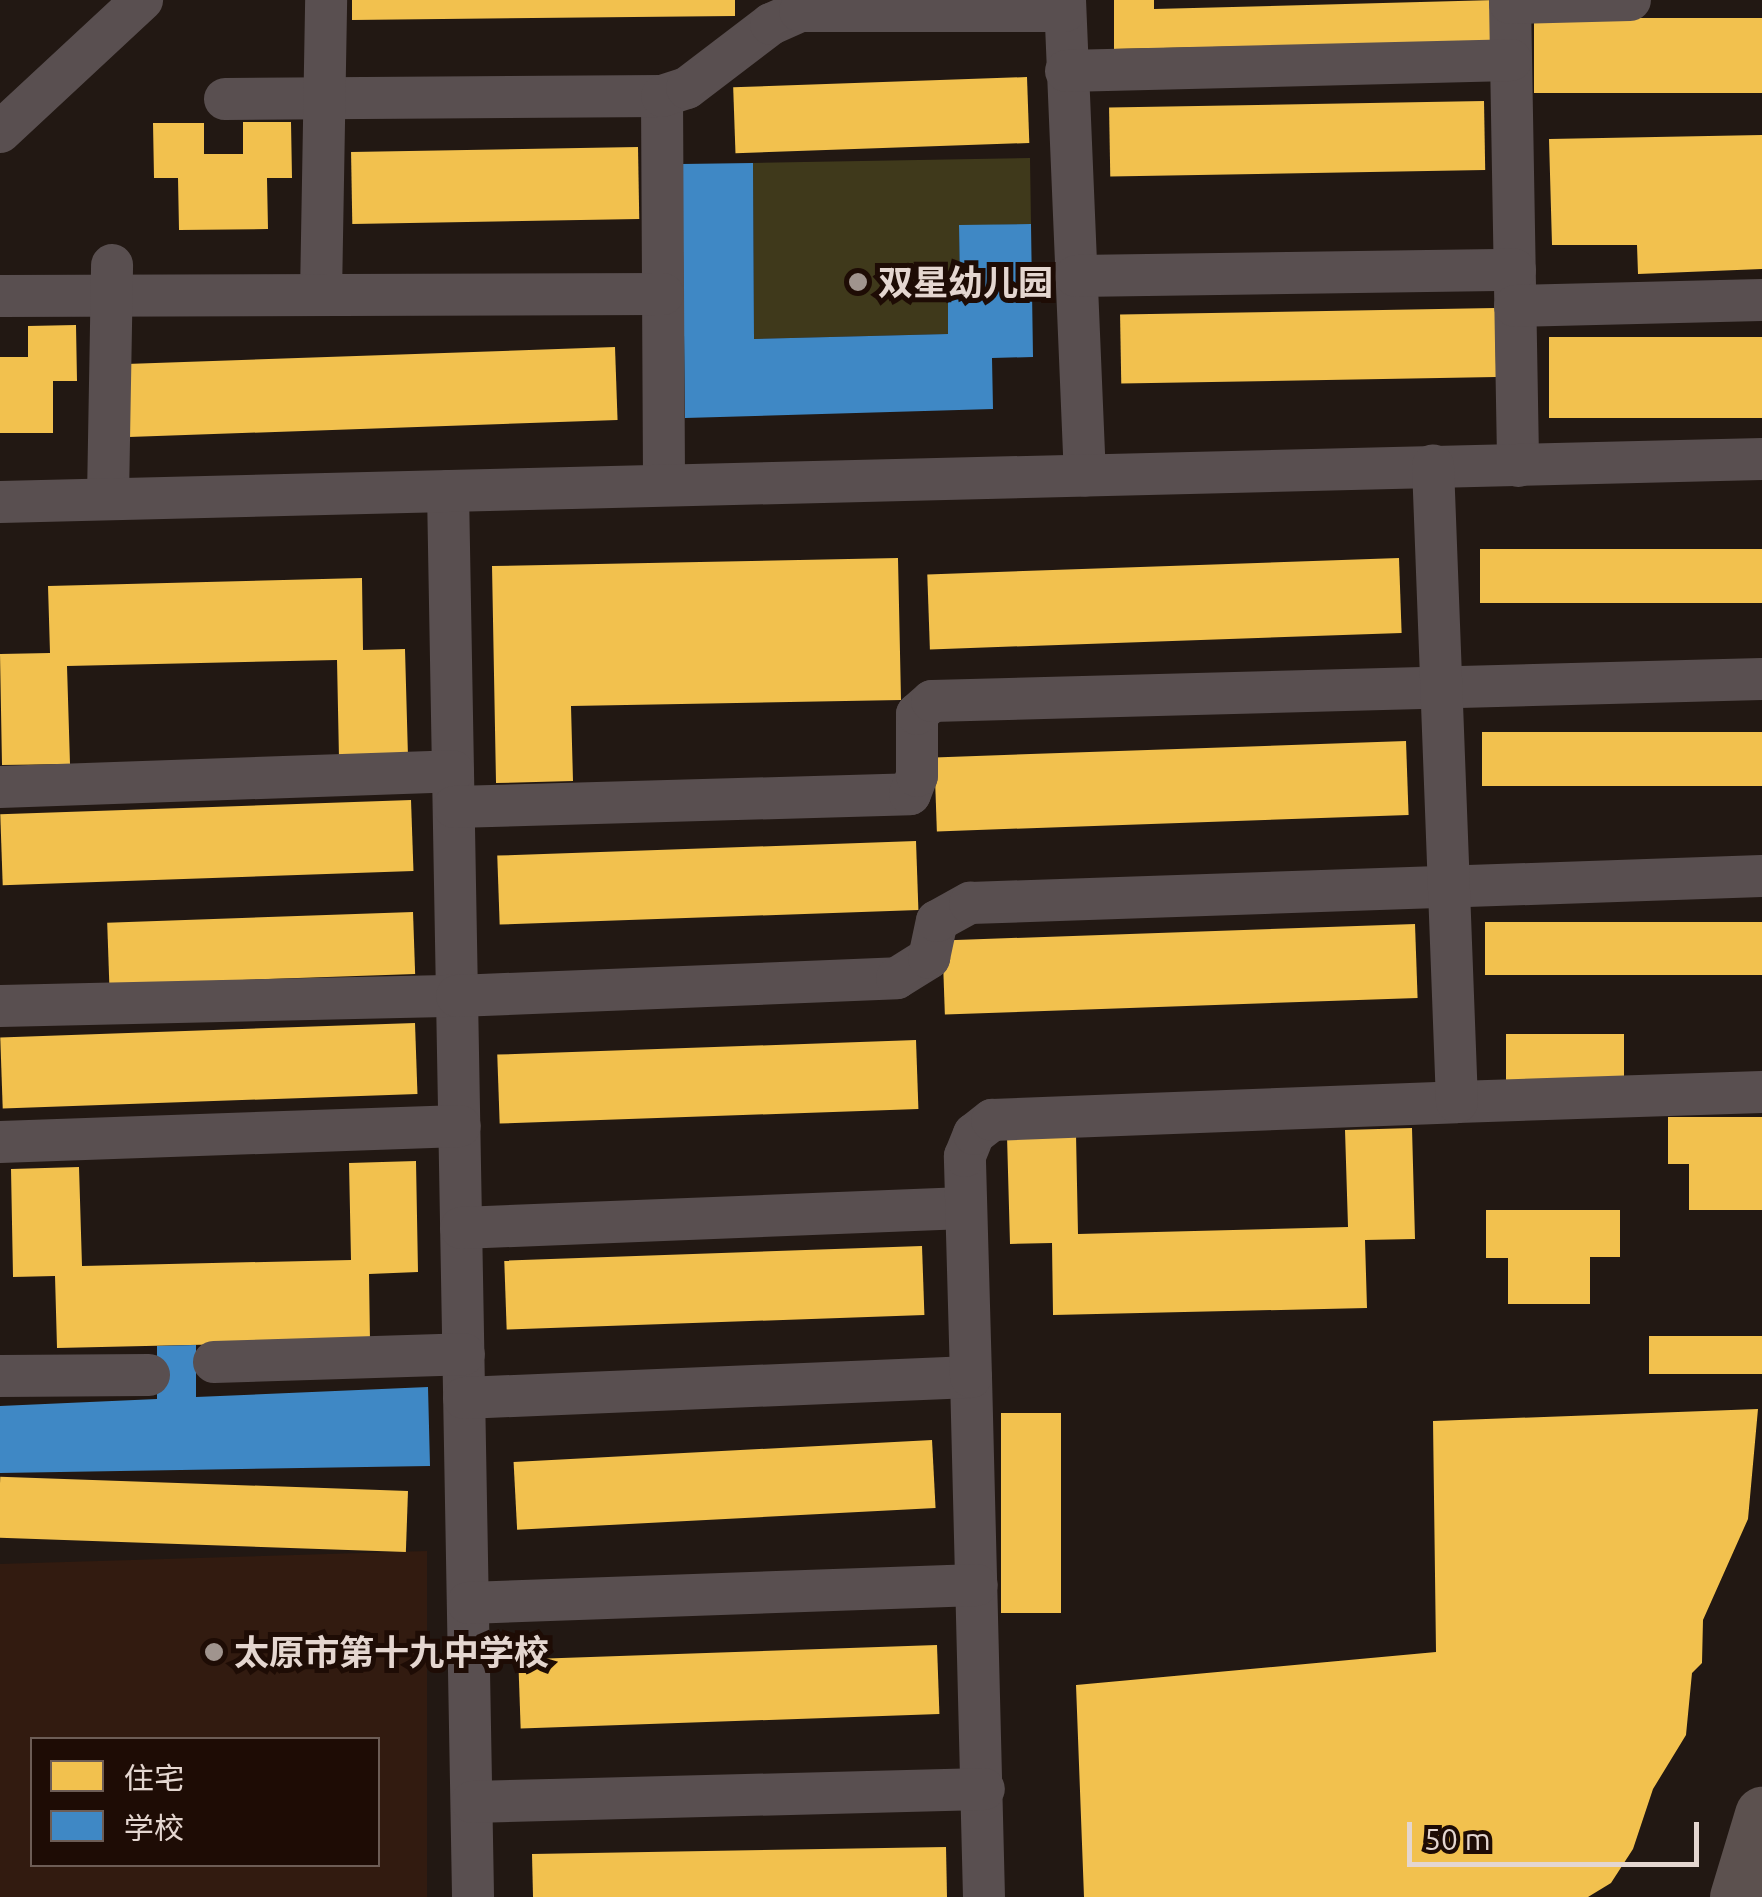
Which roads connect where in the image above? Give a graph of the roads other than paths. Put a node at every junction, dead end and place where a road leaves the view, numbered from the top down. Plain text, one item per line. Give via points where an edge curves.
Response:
1 (142, 0) edge
2 (326, 0) edge
3 (1630, 0) edge
4 (1510, 2) edge
5 (1065, 5) edge
6 (1511, 60) junction
7 (1066, 72) junction
8 (662, 96) junction
9 (323, 97) junction
10 (224, 99) dead end
11 (0, 132) edge
12 (1076, 276) junction
13 (111, 280) junction
14 (1515, 288) junction
15 (663, 294) junction
16 (321, 295) junction
17 (0, 296) edge
18 (1762, 300) edge
19 (1762, 459) edge
20 (1433, 465) junction
21 (1518, 466) junction
22 (1085, 476) junction
23 (664, 486) junction
24 (448, 491) junction
25 (108, 498) junction
26 (0, 502) edge
27 (1762, 679) edge
28 (1442, 688) junction
29 (0, 786) edge
30 (453, 789) junction
31 (1762, 876) edge
32 (1450, 887) junction
33 (457, 996) junction
34 (0, 1006) edge
35 (1762, 1092) edge
36 (1457, 1102) junction
37 (460, 1126) junction
38 (0, 1142) edge
39 (965, 1208) junction
40 (461, 1228) junction
41 (464, 1354) junction
42 (214, 1362) dead end
43 (149, 1375) dead end
44 (0, 1376) edge
45 (971, 1376) junction
46 (464, 1398) junction
47 (978, 1584) junction
48 (468, 1603) junction
49 (984, 1789) junction
50 (472, 1802) junction
51 (1762, 1814) edge
52 (473, 1897) edge
53 (984, 1897) edge
54 (1737, 1897) edge

1 - 11 street
2 - 9 street
3 - 4 street
4 - 6 street
5 - 7 street
5 - 8 street via 800,12 771,24 686,88
6 - 7 street
6 - 14 street
7 - 12 street
8 - 9 street
8 - 15 street
9 - 10 street
9 - 16 street
12 - 14 street
12 - 22 street
13 - 16 street
13 - 17 street
13 - 25 street
14 - 18 street
14 - 21 street
15 - 16 street
15 - 23 street
19 - 21 street
20 - 21 street
20 - 22 street
20 - 28 street
22 - 23 street
23 - 24 street
24 - 25 street
24 - 30 street
25 - 26 street
27 - 28 street
28 - 30 street via 932,700 917,714 918,776 910,794
28 - 32 street
29 - 30 street
30 - 33 street
31 - 32 street
32 - 33 street via 970,903 937,921 929,958 897,978
32 - 36 street
33 - 34 street
33 - 37 street
35 - 36 street
36 - 39 street via 992,1120 974,1134 964,1156
37 - 38 street
37 - 40 street
39 - 40 street
39 - 45 street
40 - 41 street
41 - 42 street
41 - 46 street
43 - 44 street
45 - 46 street
45 - 47 street
46 - 48 street
47 - 48 street
47 - 49 street
48 - 50 street
49 - 50 street
49 - 53 street
50 - 52 street
51 - 54 main road

